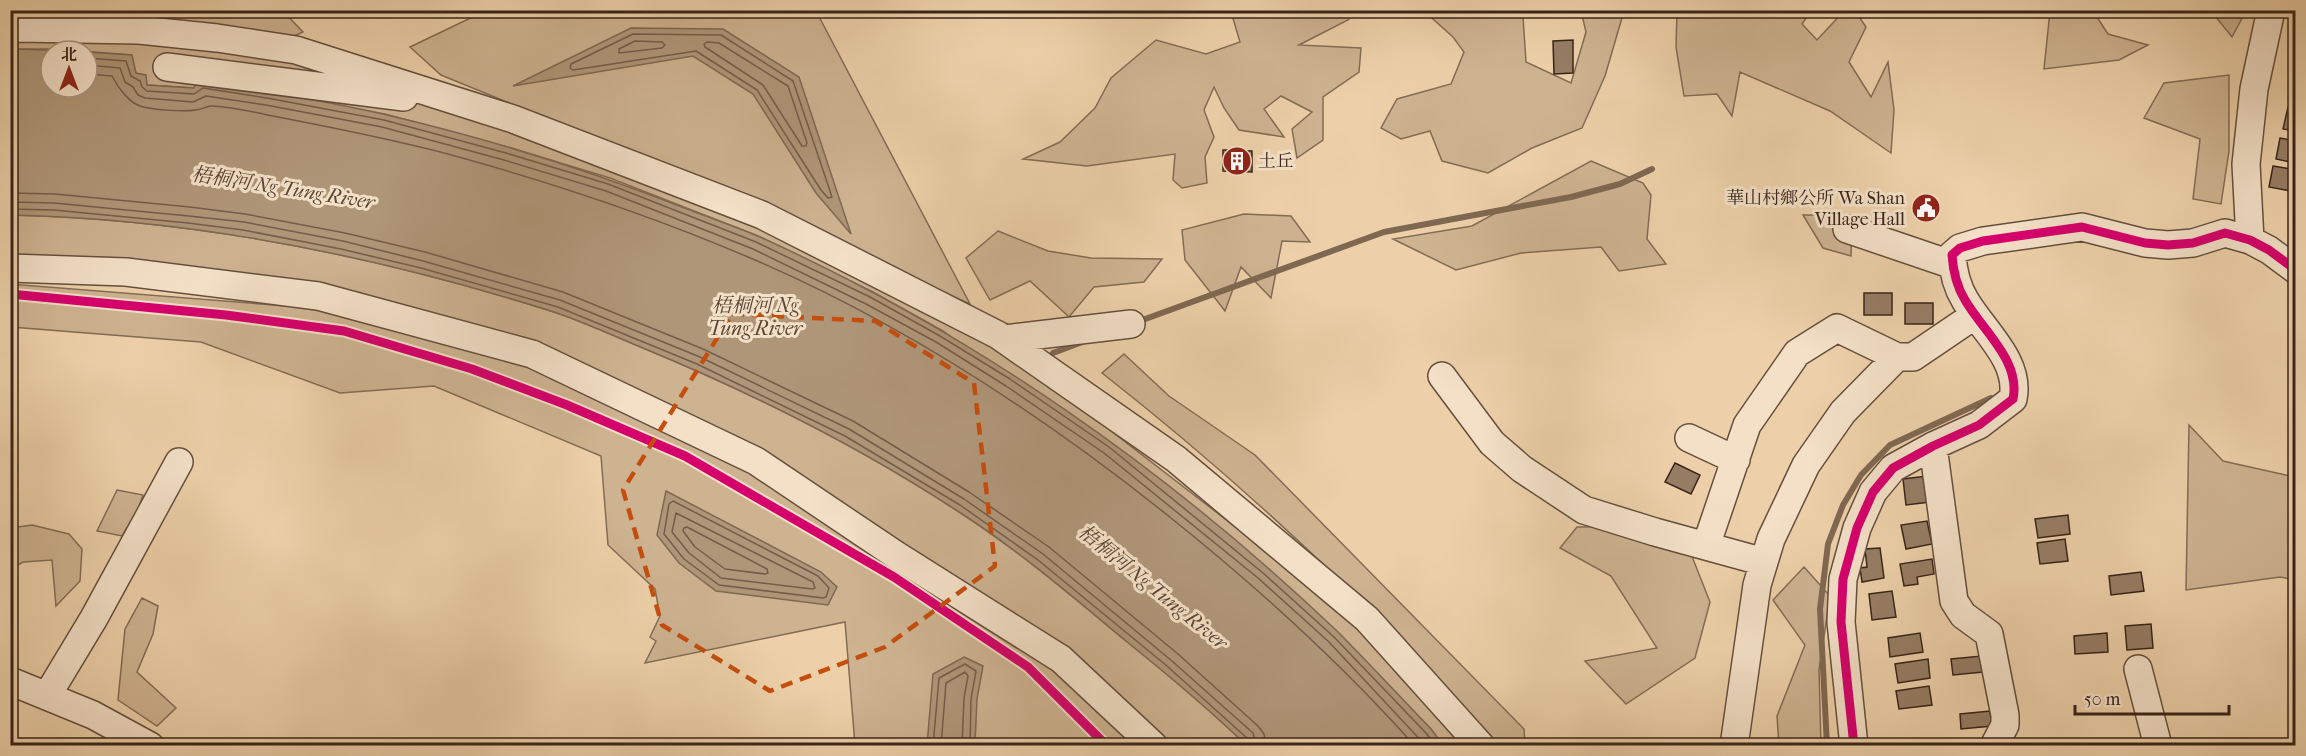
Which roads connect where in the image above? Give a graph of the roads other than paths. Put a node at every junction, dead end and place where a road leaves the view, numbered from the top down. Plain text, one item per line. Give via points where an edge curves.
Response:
1 (2271, 10) edge
2 (10, 30) edge
3 (166, 67) dead end
4 (465, 104) junction
5 (1847, 229) dead end
6 (2250, 240) junction
7 (1953, 265) junction
8 (10, 268) edge
9 (2295, 270) edge
10 (1976, 315) junction
11 (1131, 324) dead end
12 (1005, 339) junction
13 (1897, 357) junction
14 (1442, 376) dead end
15 (1689, 438) dead end
16 (1933, 446) junction
17 (1736, 460) junction
18 (179, 462) dead end
19 (1706, 546) junction
20 (1764, 562) junction
21 (2138, 669) dead end
22 (10, 681) edge
23 (47, 696) junction
24 (150, 746) edge
25 (1154, 746) edge
26 (1481, 746) edge
27 (1734, 746) edge
28 (1854, 746) edge
29 (1994, 746) edge
30 (2158, 746) edge

1 - 6 street via 2254,89 2246,164
2 - 4 street via 139,30 296,50
3 - 4 street
4 - 12 street via 762,215
5 - 7 street
6 - 7 street via 2225,233 2193,243 2168,245 2082,227 1983,241 1960,248 1952,255
6 - 9 street
7 - 10 street via 1964,298
8 - 25 street via 126,272 318,296 532,354 756,461 896,555 1061,658
10 - 13 street via 1913,357
10 - 16 street via 2008,361 2016,387 2013,399 1979,425
11 - 12 street
12 - 26 street via 1176,459 1367,619
13 - 17 street via 1838,328 1807,346 1797,353 1747,425
13 - 20 street via 1843,412 1806,465
14 - 19 street via 1492,443 1522,469 1584,510
15 - 17 street
16 - 28 street via 1893,468 1873,492 1857,528 1843,579 1841,622
16 - 29 street via 1954,601 1963,615 1989,634 2005,715 2005,725
17 - 19 street
18 - 23 street
19 - 20 street
20 - 27 street via 1757,585
21 - 30 street
22 - 23 street
23 - 24 street

